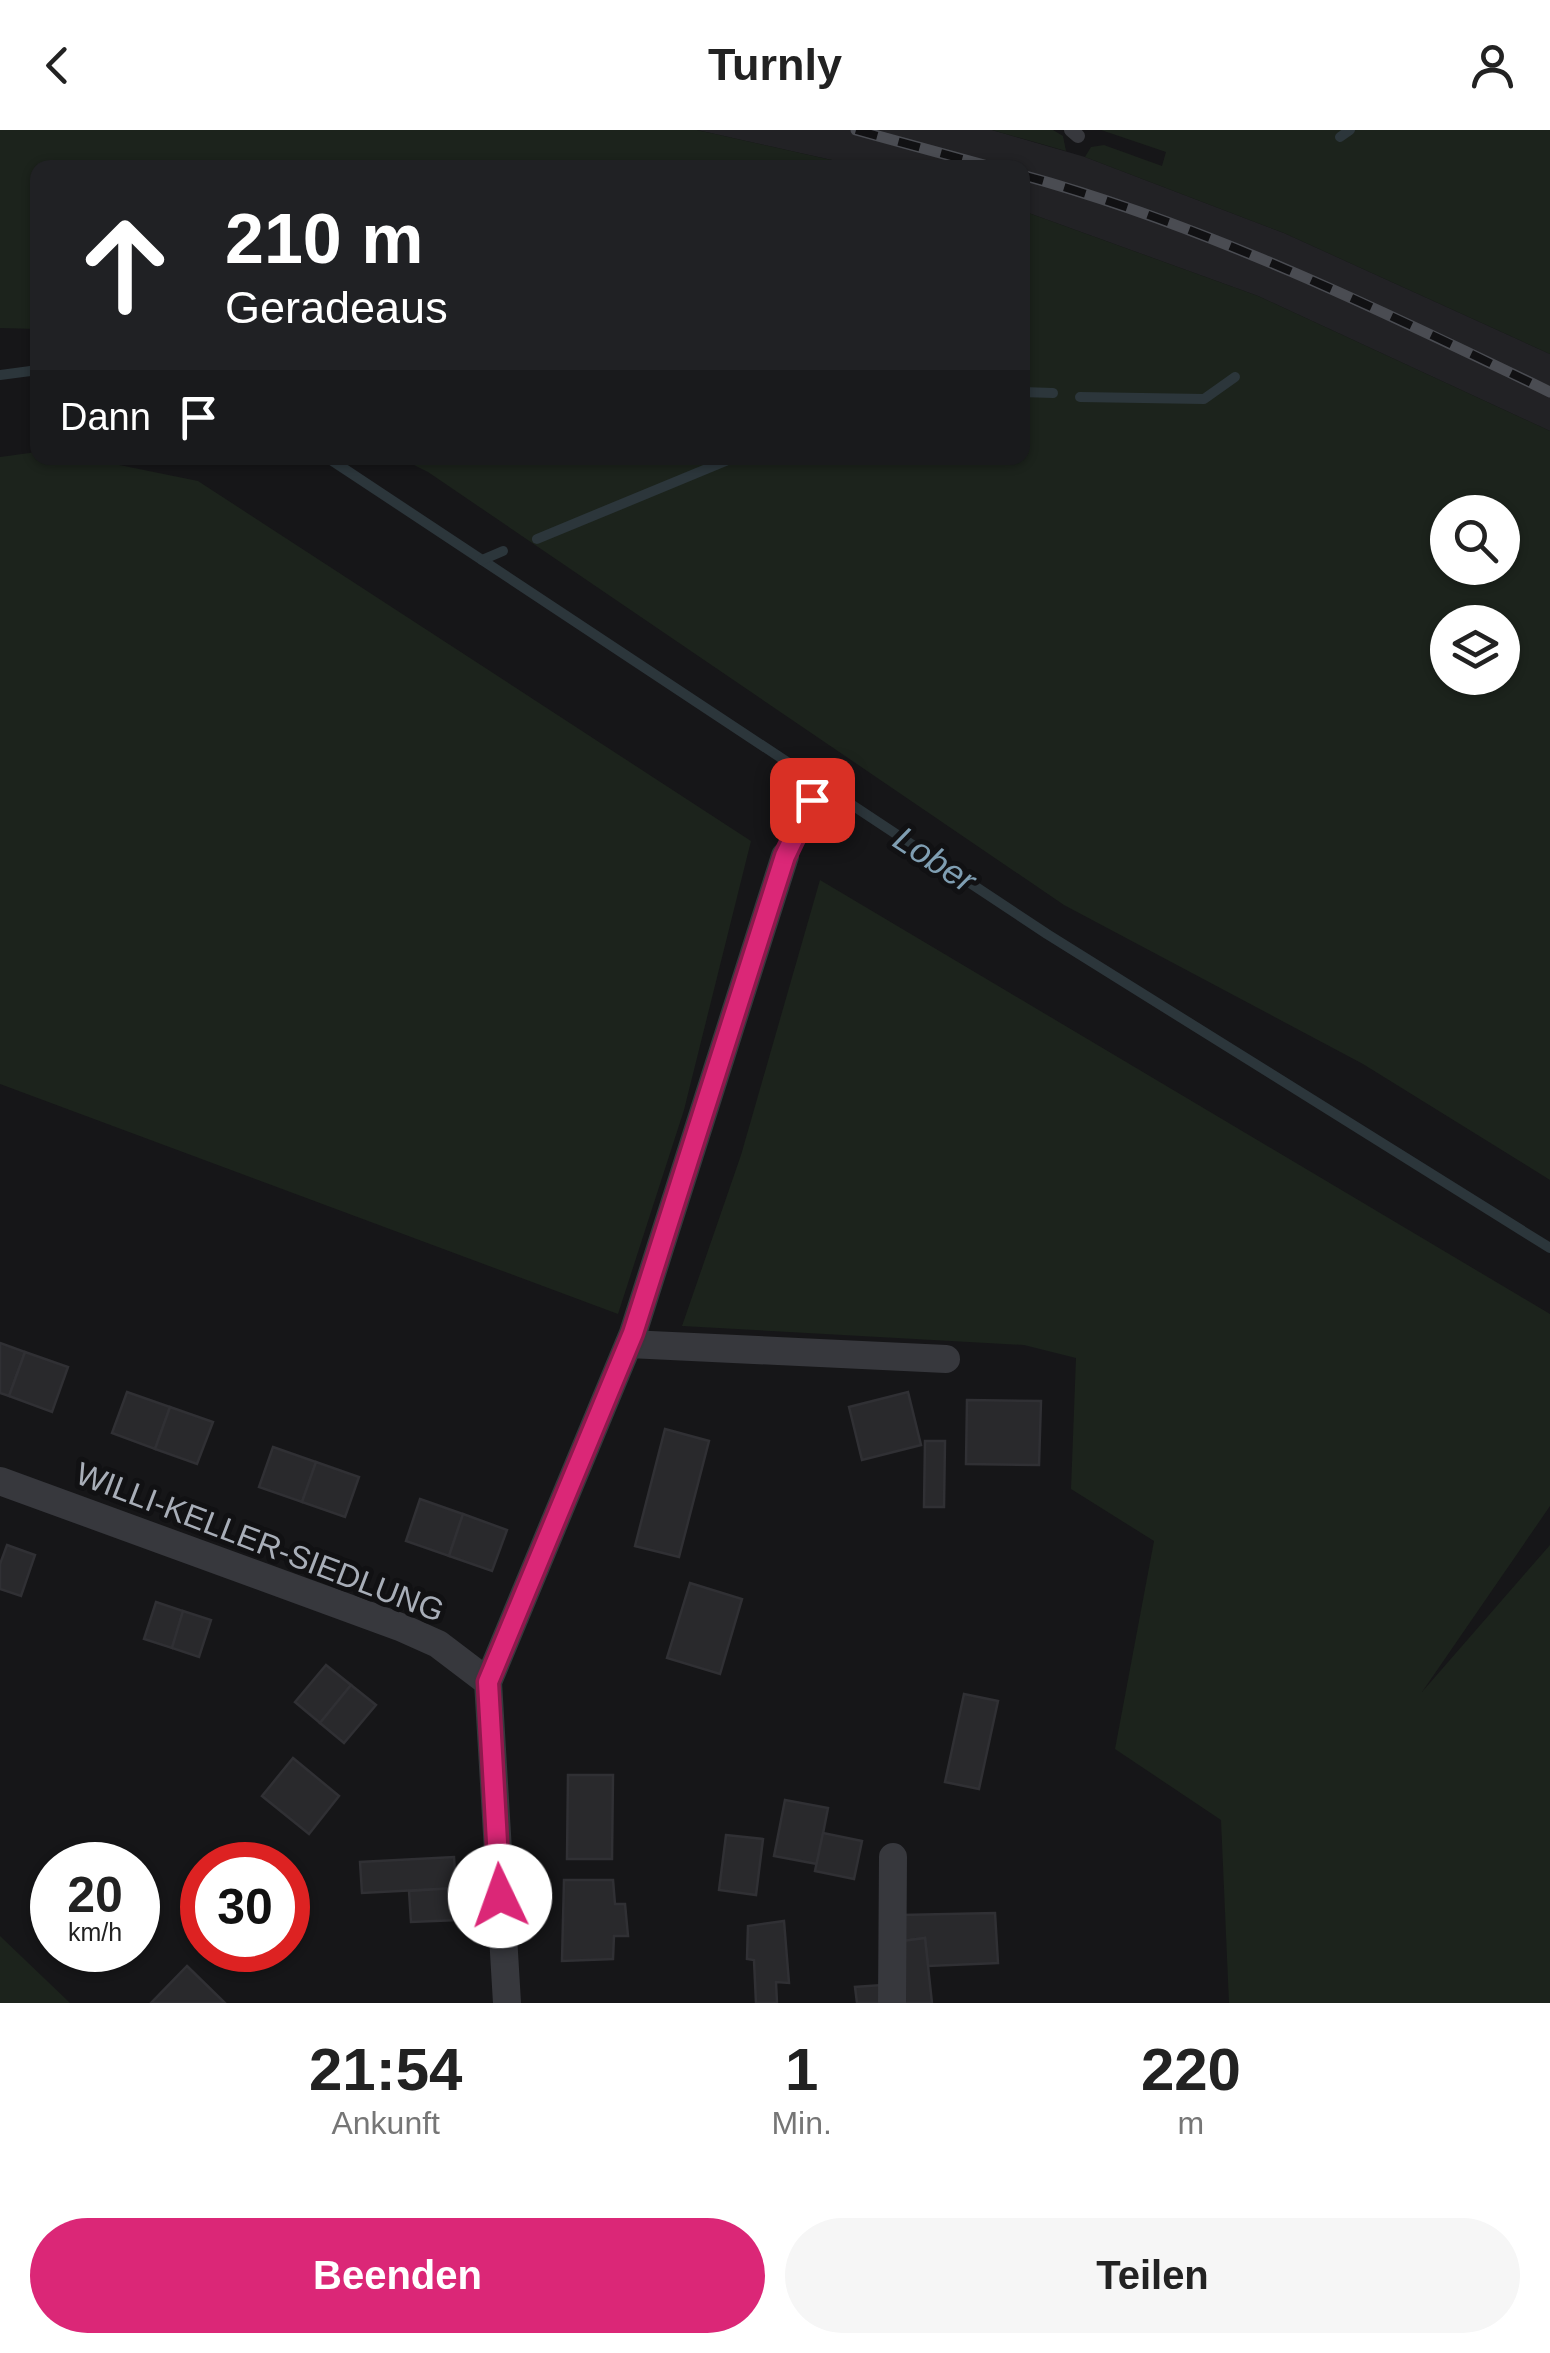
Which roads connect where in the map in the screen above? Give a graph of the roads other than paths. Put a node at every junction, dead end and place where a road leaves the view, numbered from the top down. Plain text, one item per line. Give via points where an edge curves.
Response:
1 (812, 800) dead end
2 (785, 856) joint
3 (629, 1344) junction
4 (946, 1359) dead end
5 (0, 1481) edge
6 (488, 1682) junction
7 (893, 1858) dead end
8 (507, 2003) edge
9 (892, 2003) edge

1 - 2 lane
2 - 3 street
3 - 4 street
3 - 6 street
5 - 6 street, WILLI-KELLER-SIEDLUNG via 400,1627 438,1644
6 - 8 street
7 - 9 street

